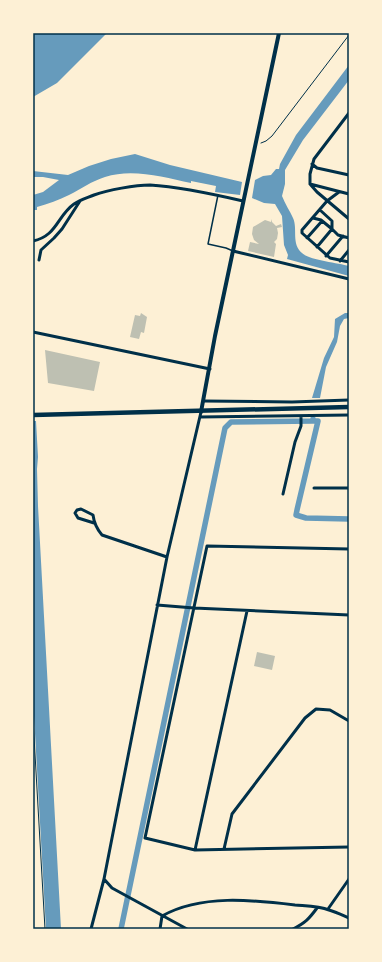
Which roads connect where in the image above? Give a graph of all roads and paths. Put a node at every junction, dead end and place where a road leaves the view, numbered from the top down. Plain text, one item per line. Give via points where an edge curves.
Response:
1 (279, 33) edge
2 (349, 35) edge
3 (348, 116) edge
4 (257, 141) junction
5 (312, 164) junction
6 (349, 175) edge
7 (310, 184) junction
8 (332, 190) junction
9 (339, 192) junction
10 (349, 194) edge
11 (218, 195) junction
12 (80, 200) junction
13 (243, 201) junction
14 (327, 201) junction
15 (320, 210) junction
16 (313, 218) junction
17 (349, 219) edge
18 (321, 220) junction
19 (332, 229) junction
20 (343, 236) junction
21 (307, 238) junction
22 (349, 238) edge
23 (33, 242) edge
24 (317, 247) junction
25 (349, 250) edge
26 (233, 252) junction
27 (326, 256) junction
28 (39, 260) dead end
29 (340, 261) junction
30 (349, 262) edge
31 (349, 279) edge
32 (33, 332) edge
33 (210, 369) junction
34 (349, 400) edge
35 (204, 401) junction
36 (348, 408) edge
37 (33, 415) edge
38 (201, 415) junction
39 (349, 415) edge
40 (301, 418) junction
41 (314, 488) dead end
42 (349, 488) edge
43 (283, 494) dead end
44 (94, 524) junction
45 (349, 549) edge
46 (167, 557) junction
47 (157, 605) junction
48 (193, 608) junction
49 (247, 611) junction
50 (349, 615) edge
51 (33, 719) edge
52 (349, 722) edge
53 (349, 847) edge
54 (224, 849) junction
55 (195, 850) junction
56 (104, 879) junction
57 (349, 879) edge
58 (317, 908) junction
59 (328, 909) junction
60 (162, 916) junction
61 (349, 918) edge
62 (45, 929) edge
63 (91, 929) edge
64 (160, 929) edge
65 (187, 929) edge
66 (293, 929) edge

1 - 4 main road
2 - 4 path via 272,136 261,143
3 - 5 street
4 - 13 main road
5 - 6 street via 318,168
5 - 7 street
7 - 8 street
7 - 14 street
8 - 9 street
8 - 14 street
9 - 10 street
9 - 14 street
11 - 12 street via 149,185 107,191
11 - 13 street
11 - 26 lane via 208,244
12 - 23 street via 65,212 47,236
12 - 28 street via 62,229 40,250
13 - 26 main road
14 - 15 street
14 - 17 street
15 - 16 street
15 - 18 street via 318,215
15 - 19 street via 332,221
16 - 18 street
16 - 21 street via 302,230
18 - 19 street
18 - 21 street
19 - 20 street
19 - 24 street
20 - 22 street
20 - 27 street
21 - 24 street
24 - 27 street
25 - 29 street
26 - 31 street
26 - 33 main road
27 - 29 street
29 - 30 street
32 - 33 street
33 - 35 main road
34 - 35 street
35 - 38 main road
36 - 37 main road
38 - 40 street
38 - 46 street
39 - 40 street
40 - 43 street
41 - 42 street
44 - 44 street via 78,518 76,510 91,513
44 - 46 street via 102,535
45 - 48 street via 207,546
46 - 47 street
47 - 48 street
47 - 56 street
48 - 49 street
48 - 55 street via 145,838
49 - 50 street
49 - 55 street
51 - 62 path
52 - 54 street via 330,710 316,709 304,718 232,814
53 - 54 street
54 - 55 street
56 - 60 street via 112,888
56 - 63 street
57 - 59 street
58 - 59 street
58 - 60 street via 235,900 174,909
58 - 66 street via 310,919
59 - 61 street
60 - 64 street
60 - 65 street

